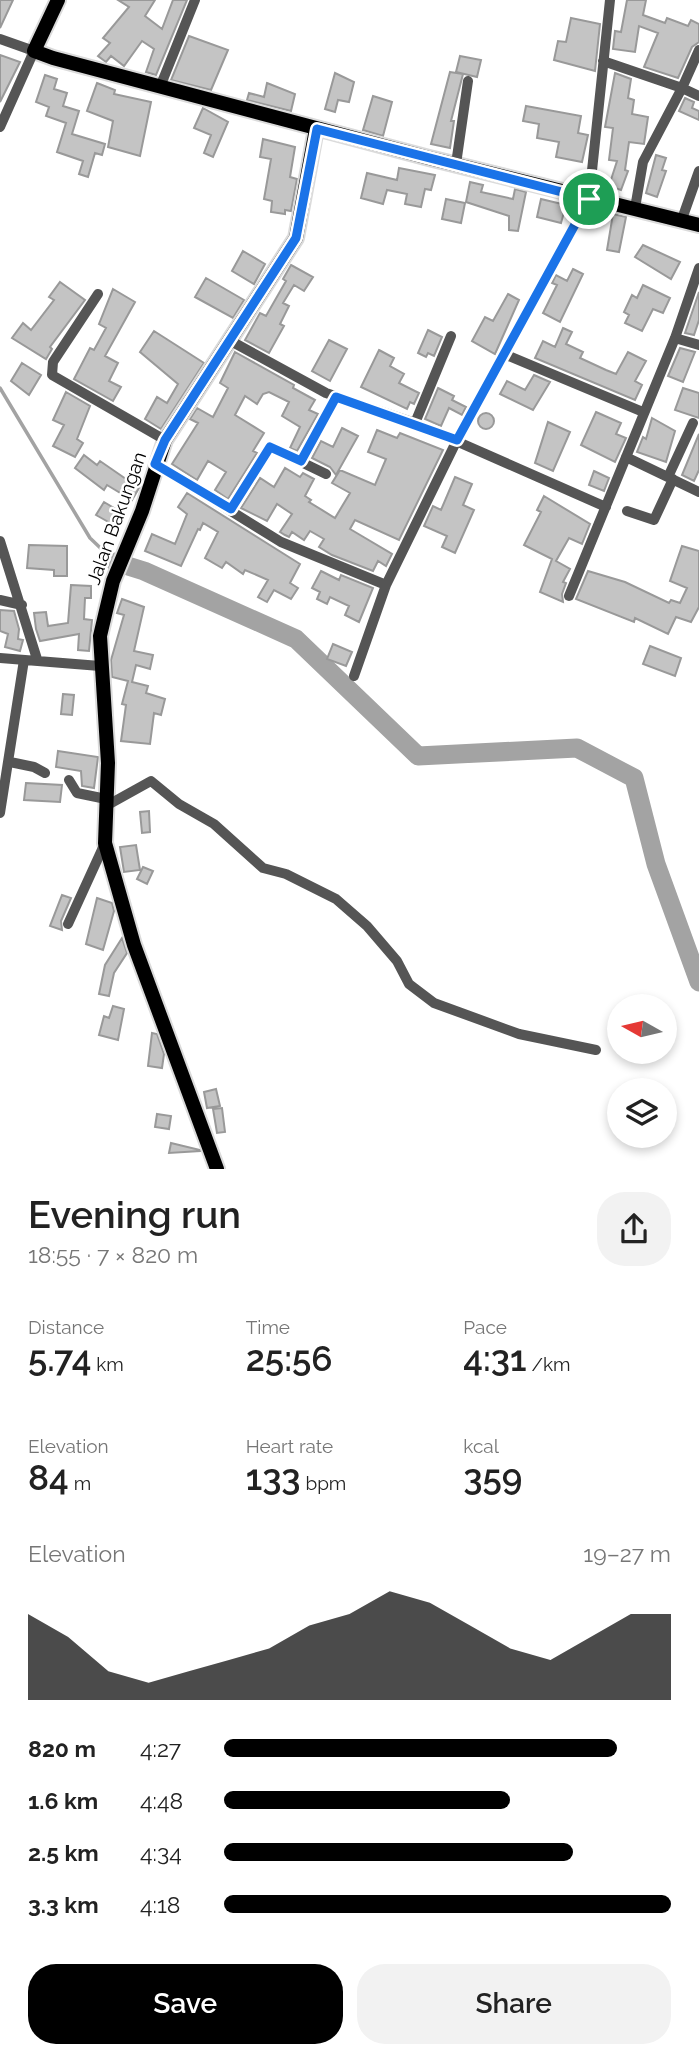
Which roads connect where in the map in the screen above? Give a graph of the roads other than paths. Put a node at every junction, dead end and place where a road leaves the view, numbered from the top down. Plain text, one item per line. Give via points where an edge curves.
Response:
1 (58, 0) edge
2 (195, 0) edge
3 (610, 0) edge
4 (0, 39) edge
5 (699, 50) edge
6 (34, 51) junction
7 (603, 61) junction
8 (468, 81) dead end
9 (160, 87) junction
10 (682, 88) junction
11 (699, 96) edge
12 (0, 127) edge
13 (317, 129) junction
14 (456, 164) junction
15 (699, 170) edge
16 (589, 199) junction
17 (635, 208) junction
18 (682, 219) junction
19 (699, 225) edge
20 (699, 268) edge
21 (97, 294) dead end
22 (451, 336) dead end
23 (675, 338) junction
24 (229, 340) junction
25 (699, 345) edge
26 (504, 354) junction
27 (336, 397) junction
28 (643, 412) junction
29 (415, 423) junction
30 (693, 423) dead end
31 (165, 440) junction
32 (457, 440) junction
33 (626, 457) junction
34 (301, 461) junction
35 (155, 464) junction
36 (326, 474) dead end
37 (670, 478) junction
38 (699, 492) edge
39 (606, 507) junction
40 (231, 509) junction
41 (627, 511) dead end
42 (0, 541) edge
43 (386, 586) junction
44 (569, 596) dead end
45 (0, 600) edge
46 (22, 605) junction
47 (0, 658) edge
48 (37, 659) junction
49 (24, 660) junction
50 (100, 666) junction
51 (354, 676) dead end
52 (10, 762) junction
53 (45, 774) dead end
54 (69, 780) dead end
55 (106, 802) junction
56 (0, 813) edge
57 (105, 843) junction
58 (68, 924) dead end
59 (596, 1050) dead end
60 (217, 1169) edge

1 - 6 main road
2 - 9 street
3 - 7 street
4 - 6 street
5 - 10 street
6 - 9 main road
6 - 12 street
7 - 10 street
7 - 16 street
8 - 14 street
9 - 13 main road
10 - 11 street
10 - 17 street via 643,162
13 - 14 main road
13 - 24 main road, Jalan Bakungan via 296,238
14 - 16 main road
15 - 18 street
16 - 17 main road
16 - 26 street
17 - 18 main road
18 - 19 main road
20 - 23 street
21 - 31 street via 52,362 52,375
22 - 29 street
23 - 25 street
23 - 28 street
24 - 27 street
24 - 31 main road, Jalan Bakungan
26 - 28 street
26 - 32 street
27 - 29 street
27 - 34 street
28 - 33 street
29 - 32 street
30 - 37 street
31 - 35 main road, Jalan Bakungan
32 - 39 street
32 - 43 street
33 - 37 street
33 - 39 street
34 - 36 street
34 - 40 street via 270,447
35 - 40 street
35 - 50 main road, Jalan Bakungan via 113,581 100,636
37 - 38 street
37 - 41 street via 654,520
39 - 44 street
40 - 43 street via 281,542
42 - 46 street
43 - 51 street
45 - 46 street
46 - 48 street
47 - 49 street
48 - 49 street
48 - 50 street
49 - 52 street
50 - 55 main road, Jalan Bakungan
52 - 53 street
52 - 56 street
54 - 55 street via 77,793
55 - 57 main road, Jalan Bakungan
55 - 59 street via 151,781 214,824 263,868 336,899 367,926 397,961 409,984 434,1003 520,1034
57 - 58 street
57 - 60 main road, Jalan Bakungan via 134,945

